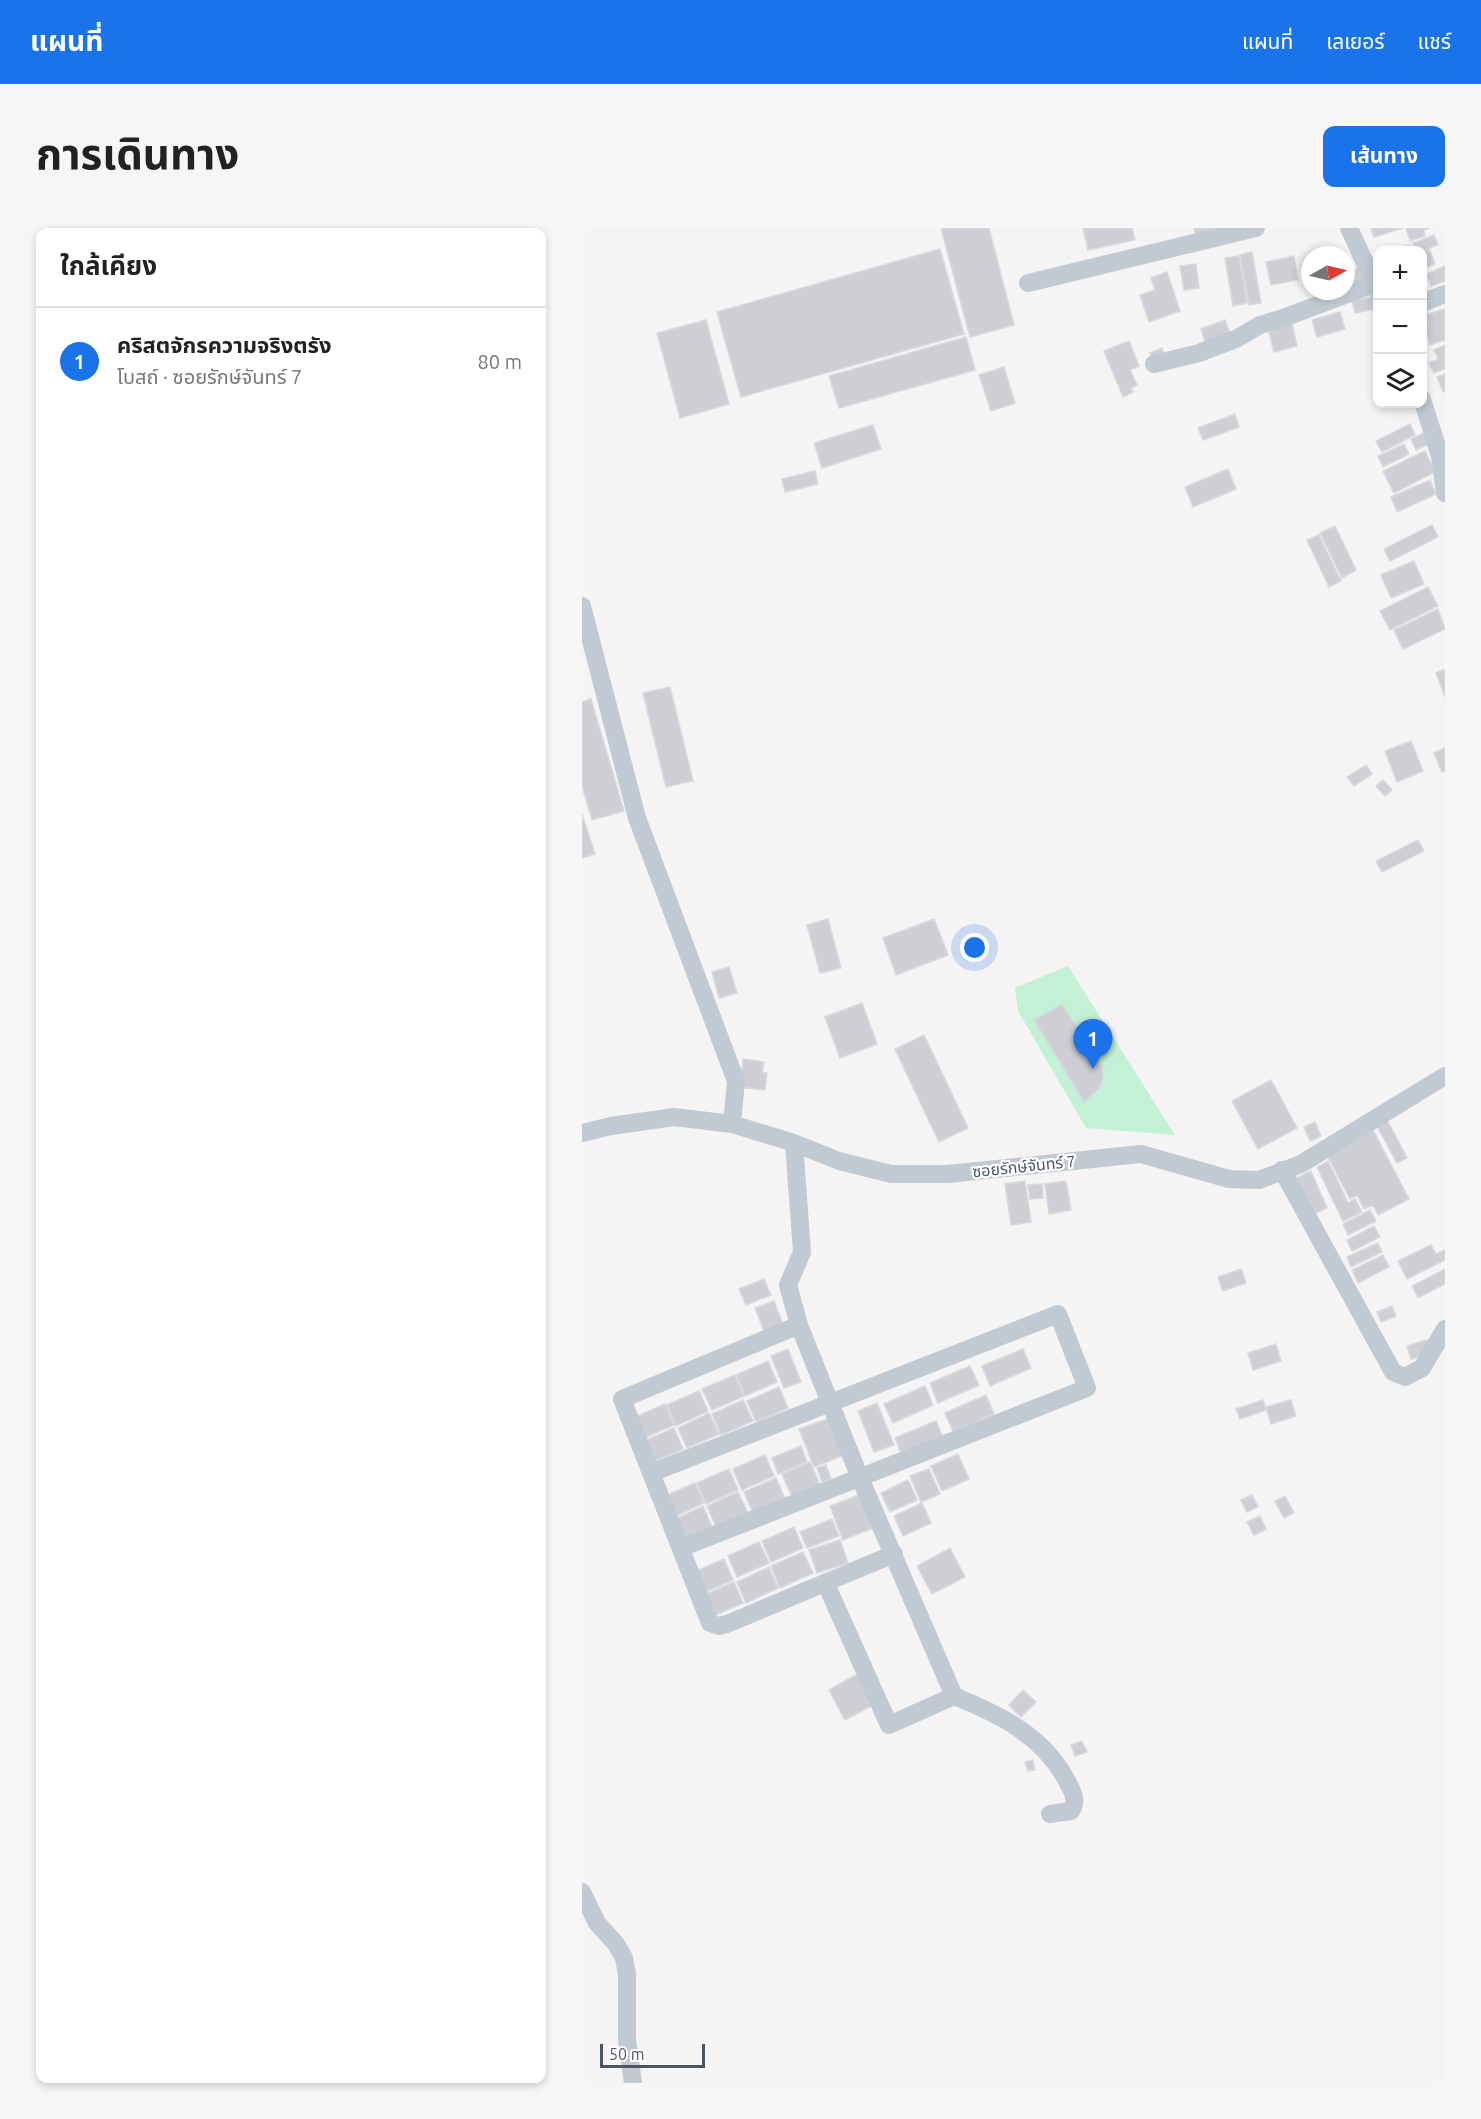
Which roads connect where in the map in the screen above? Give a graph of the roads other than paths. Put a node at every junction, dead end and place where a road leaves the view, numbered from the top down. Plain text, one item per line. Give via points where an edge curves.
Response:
1 (1256, 228) edge
2 (1349, 228) edge
3 (1373, 280) edge
4 (1028, 283) dead end
5 (1373, 288) edge
6 (1445, 294) edge
7 (1427, 301) edge
8 (1154, 364) dead end
9 (1425, 408) edge
10 (1445, 493) edge
11 (582, 606) edge
12 (1445, 1076) edge
13 (732, 1124) junction
14 (582, 1133) edge
15 (794, 1143) junction
16 (1282, 1170) junction
17 (799, 1325) junction
18 (1445, 1329) edge
19 (830, 1403) junction
20 (651, 1473) junction
21 (860, 1478) junction
22 (681, 1548) junction
23 (894, 1554) junction
24 (825, 1584) junction
25 (954, 1696) junction
26 (1050, 1814) dead end
27 (583, 1898) edge
28 (633, 2083) edge

1 - 4 street
2 - 3 street
5 - 8 street via 1260,325 1199,353
6 - 7 street
9 - 10 street via 1440,456
11 - 13 street via 637,818 736,1081
12 - 16 street, ซอยรักษ์จันทร์ 7 via 1301,1164
13 - 14 street, ซอยรักษ์จันทร์ 7 via 674,1117
13 - 15 street, ซอยรักษ์จันทร์ 7
15 - 16 street, ซอยรักษ์จันทร์ 7 via 839,1161 891,1174 948,1174 1141,1154 1229,1179 1258,1180
15 - 17 street via 802,1252 788,1285
16 - 18 street via 1394,1372 1405,1377 1422,1368
17 - 19 street
17 - 20 street via 622,1399
19 - 20 street
19 - 21 street
19 - 21 street via 1058,1314 1087,1388
20 - 22 street
21 - 22 street
21 - 23 street
22 - 24 street via 710,1623 719,1626
23 - 24 street
23 - 25 street
24 - 25 street via 889,1725
25 - 26 street via 990,1710 1046,1750 1062,1771 1075,1801 1071,1811
27 - 28 street via 624,1958

